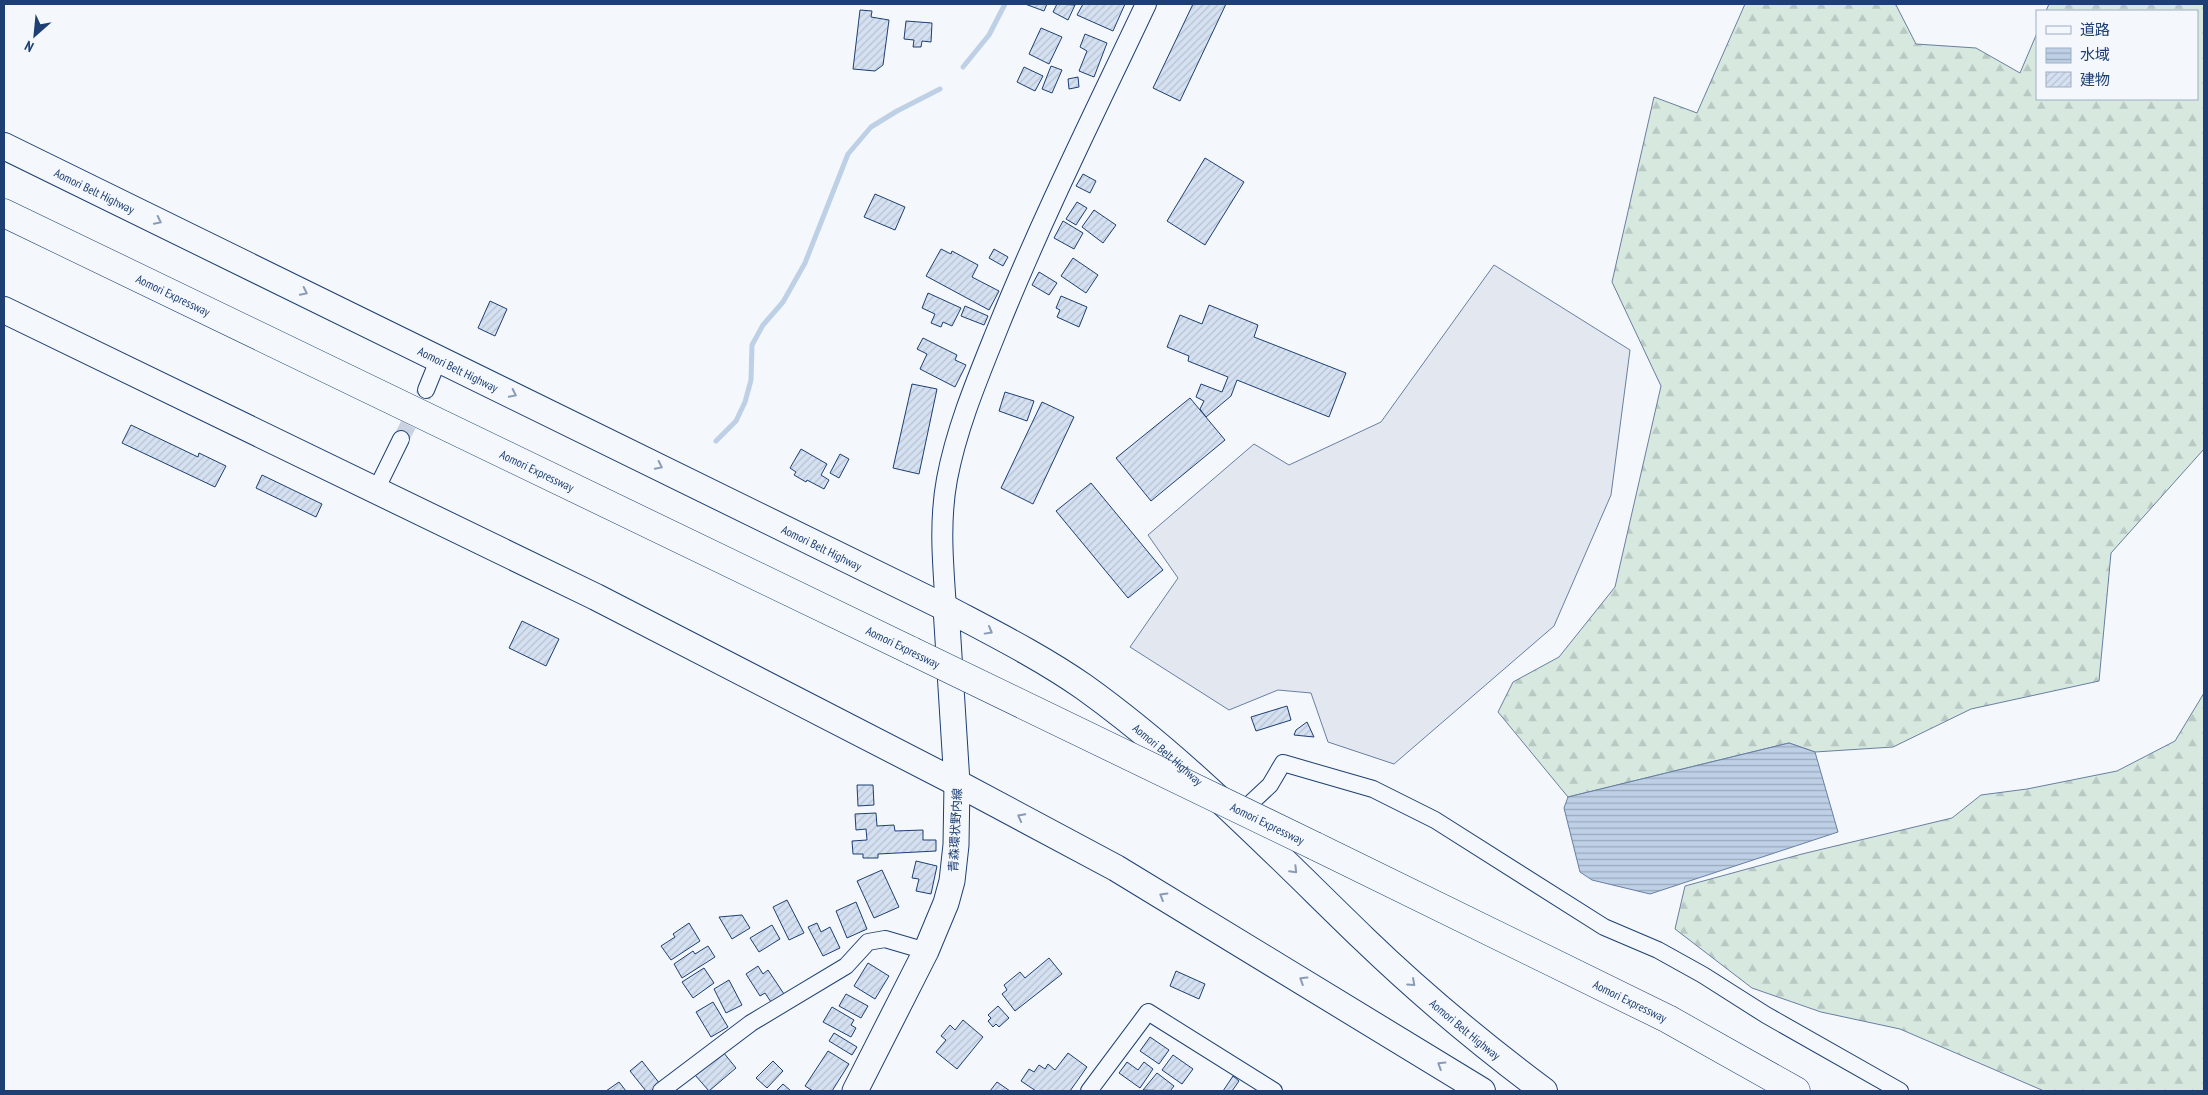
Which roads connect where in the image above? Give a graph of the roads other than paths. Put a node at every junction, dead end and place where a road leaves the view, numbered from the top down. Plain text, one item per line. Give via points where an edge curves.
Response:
1 (1146, 4) edge
2 (4, 146) edge
3 (4, 213) edge
4 (4, 310) edge
5 (439, 358) junction
6 (426, 390) tunnel mouth
7 (401, 439) tunnel mouth
8 (376, 490) junction
9 (946, 608) junction
10 (957, 783) junction
11 (1238, 815) junction
12 (926, 951) junction
13 (661, 1091) edge
14 (855, 1091) edge
15 (1089, 1091) edge
16 (1274, 1091) edge
17 (1482, 1091) edge
18 (1544, 1091) edge
19 (1796, 1091) edge
20 (1900, 1091) edge

1 - 9 street via 1029,252 960,432 947,478 943,507
2 -> 5 highway, Aomori Belt Highway
3 - 19 highway, Aomori Expressway, bridge via 1315,846 1668,1019
4 - 8 highway
5 - 6 street
5 -> 9 highway, Aomori Belt Highway
7 - 8 street
8 - 10 highway via 596,597
9 - 10 main road, 青森環状野内線
9 -> 11 highway, Aomori Belt Highway via 1084,687
10 - 12 main road, 青森環状野内線 via 952,881
17 -> 10 highway via 1116,868
11 -> 18 highway, Aomori Belt Highway via 1433,1002
11 - 20 street via 1270,785 1283,764 1373,789 1435,820 1604,927 1703,974 1766,1016
12 - 13 street via 885,939 868,942 846,966 751,1023
12 - 14 main road, 青森環状野内線
15 - 16 street via 1148,1012

